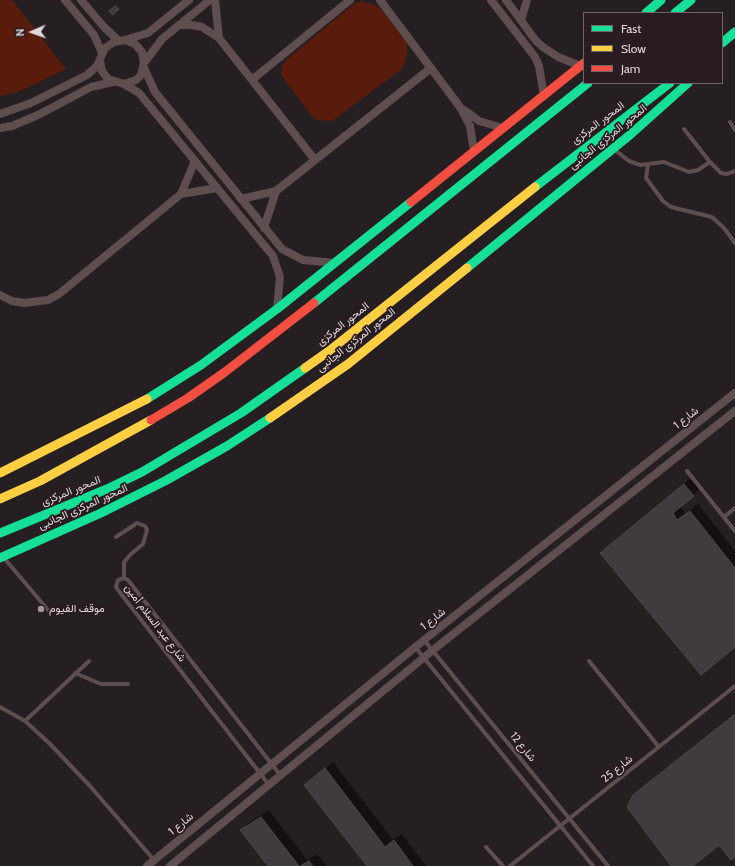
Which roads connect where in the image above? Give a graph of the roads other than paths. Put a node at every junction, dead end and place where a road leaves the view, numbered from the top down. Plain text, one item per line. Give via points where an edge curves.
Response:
1 (65, 0) edge
2 (81, 0) edge
3 (189, 0) edge
4 (210, 0) edge
5 (215, 0) edge
6 (350, 0) edge
7 (380, 0) edge
8 (491, 0) edge
9 (506, 0) edge
10 (527, 0) edge
11 (662, 0) edge
12 (691, 0) edge
13 (647, 12) edge
14 (676, 12) edge
15 (522, 20) junction
16 (179, 25) junction
17 (735, 32) edge
18 (219, 38) junction
19 (122, 40) junction
20 (723, 42) edge
21 (101, 57) junction
22 (582, 65) edge
23 (144, 66) junction
24 (431, 68) junction
25 (253, 79) junction
26 (113, 82) junction
27 (124, 84) junction
28 (587, 84) edge
29 (669, 84) edge
30 (687, 84) edge
31 (544, 96) junction
32 (460, 107) junction
33 (0, 114) edge
34 (730, 122) dead end
35 (0, 128) edge
36 (503, 128) junction
37 (684, 129) dead end
38 (735, 130) edge
39 (613, 149) junction
40 (474, 151) junction
41 (315, 160) junction
42 (195, 161) junction
43 (710, 162) junction
44 (648, 164) junction
45 (735, 171) edge
46 (217, 188) junction
47 (276, 191) junction
48 (181, 194) junction
49 (241, 199) junction
50 (264, 228) junction
51 (735, 243) edge
52 (335, 263) junction
53 (0, 295) edge
54 (277, 309) junction
55 (735, 393) edge
56 (735, 411) edge
57 (687, 471) dead end
58 (0, 473) edge
59 (0, 499) edge
60 (735, 508) edge
61 (724, 517) junction
62 (735, 531) edge
63 (0, 533) edge
64 (116, 538) dead end
65 (1, 558) edge
66 (124, 578) junction
67 (48, 610) dead end
68 (424, 640) junction
69 (416, 647) junction
70 (433, 650) junction
71 (424, 658) junction
72 (89, 661) dead end
73 (589, 661) dead end
74 (75, 672) junction
75 (128, 684) dead end
76 (735, 686) edge
77 (0, 707) edge
78 (25, 721) junction
79 (659, 747) junction
80 (272, 764) junction
81 (260, 774) junction
82 (281, 776) junction
83 (269, 786) junction
84 (569, 818) junction
85 (560, 825) junction
86 (486, 847) dead end
87 (154, 860) junction
88 (512, 865) edge
89 (147, 866) edge
90 (170, 866) edge
91 (503, 866) edge
92 (592, 866) edge
93 (608, 866) edge

1 - 21 street via 94,35
2 - 19 street via 104,27
3 - 19 street via 148,33
4 - 16 street
5 - 18 street
6 - 25 street
7 - 24 street
8 - 31 street via 535,57
9 - 15 street
10 - 15 street
11 - 13 main road
12 - 14 main road
15 - 22 street via 536,41 550,53
16 - 18 street via 202,27
16 - 23 street via 157,44
17 - 20 main road
18 - 25 street
19 - 21 street via 109,45
19 - 23 street via 139,48
21 - 26 street via 105,76
21 - 33 street via 87,75 31,103
22 - 31 main road
23 - 27 street via 136,80
23 - 49 street via 155,92
24 - 32 street
24 - 41 street
25 - 41 street
26 - 27 street
26 - 35 street via 98,84 38,115
27 - 42 street via 142,96
28 - 59 main road, المحور المركزى via 225,372 188,398 117,440
29 - 63 main road, المحور المركزى via 329,351 241,413 142,472
30 - 39 main road, المحور المركزى الجانبى
31 - 36 main road
32 - 36 street via 479,120
32 - 40 street via 470,126
34 - 38 lane
36 - 40 main road
37 - 43 lane
39 - 44 lane via 629,161 640,165
39 - 65 main road, المحور المركزى الجانبى via 348,364 263,423 158,485
40 - 52 main road
41 - 47 street
42 - 46 street
42 - 48 street
43 - 44 lane via 698,170 689,172 664,162
43 - 45 lane via 721,173
44 - 51 lane via 646,178 663,201 671,207 712,217
46 - 48 street
46 - 54 street via 273,256 280,277
47 - 49 street
47 - 50 street
48 - 53 street via 54,297 36,303 24,303
49 - 50 street
50 - 52 street via 282,249 295,257
52 - 54 main road
54 - 58 main road via 200,365 146,400
55 - 68 street, شارع 1
56 - 70 street
57 - 61 lane
60 - 61 lane
61 - 62 lane
64 - 66 lane via 137,523 147,530 144,544 124,562
65 - 67 lane
66 - 80 lane, شارع عبد السلام أمين
66 - 81 lane, شارع عبد السلام أمين via 116,583 118,590
68 - 69 street, شارع 1
68 - 70 lane, شارع 12
69 - 71 lane, شارع 12
69 - 80 street, شارع 1
70 - 71 street
70 - 84 lane, شارع 12
71 - 82 street
71 - 85 lane, شارع 12
72 - 74 lane
73 - 79 lane
74 - 75 lane via 101,684
74 - 78 lane
76 - 79 lane, شارع 25
77 - 78 lane
78 - 87 lane via 90,786
79 - 84 lane, شارع 25
80 - 81 street, شارع 1
80 - 82 lane, شارع عبد السلام أمين
81 - 83 lane, شارع عبد السلام أمين
81 - 87 street, شارع 1
82 - 83 street
83 - 90 street
84 - 85 lane, شارع 25
84 - 93 lane, شارع 12
85 - 88 lane, شارع 25
85 - 92 lane, شارع 12
86 - 91 lane
87 - 89 street, شارع 1

